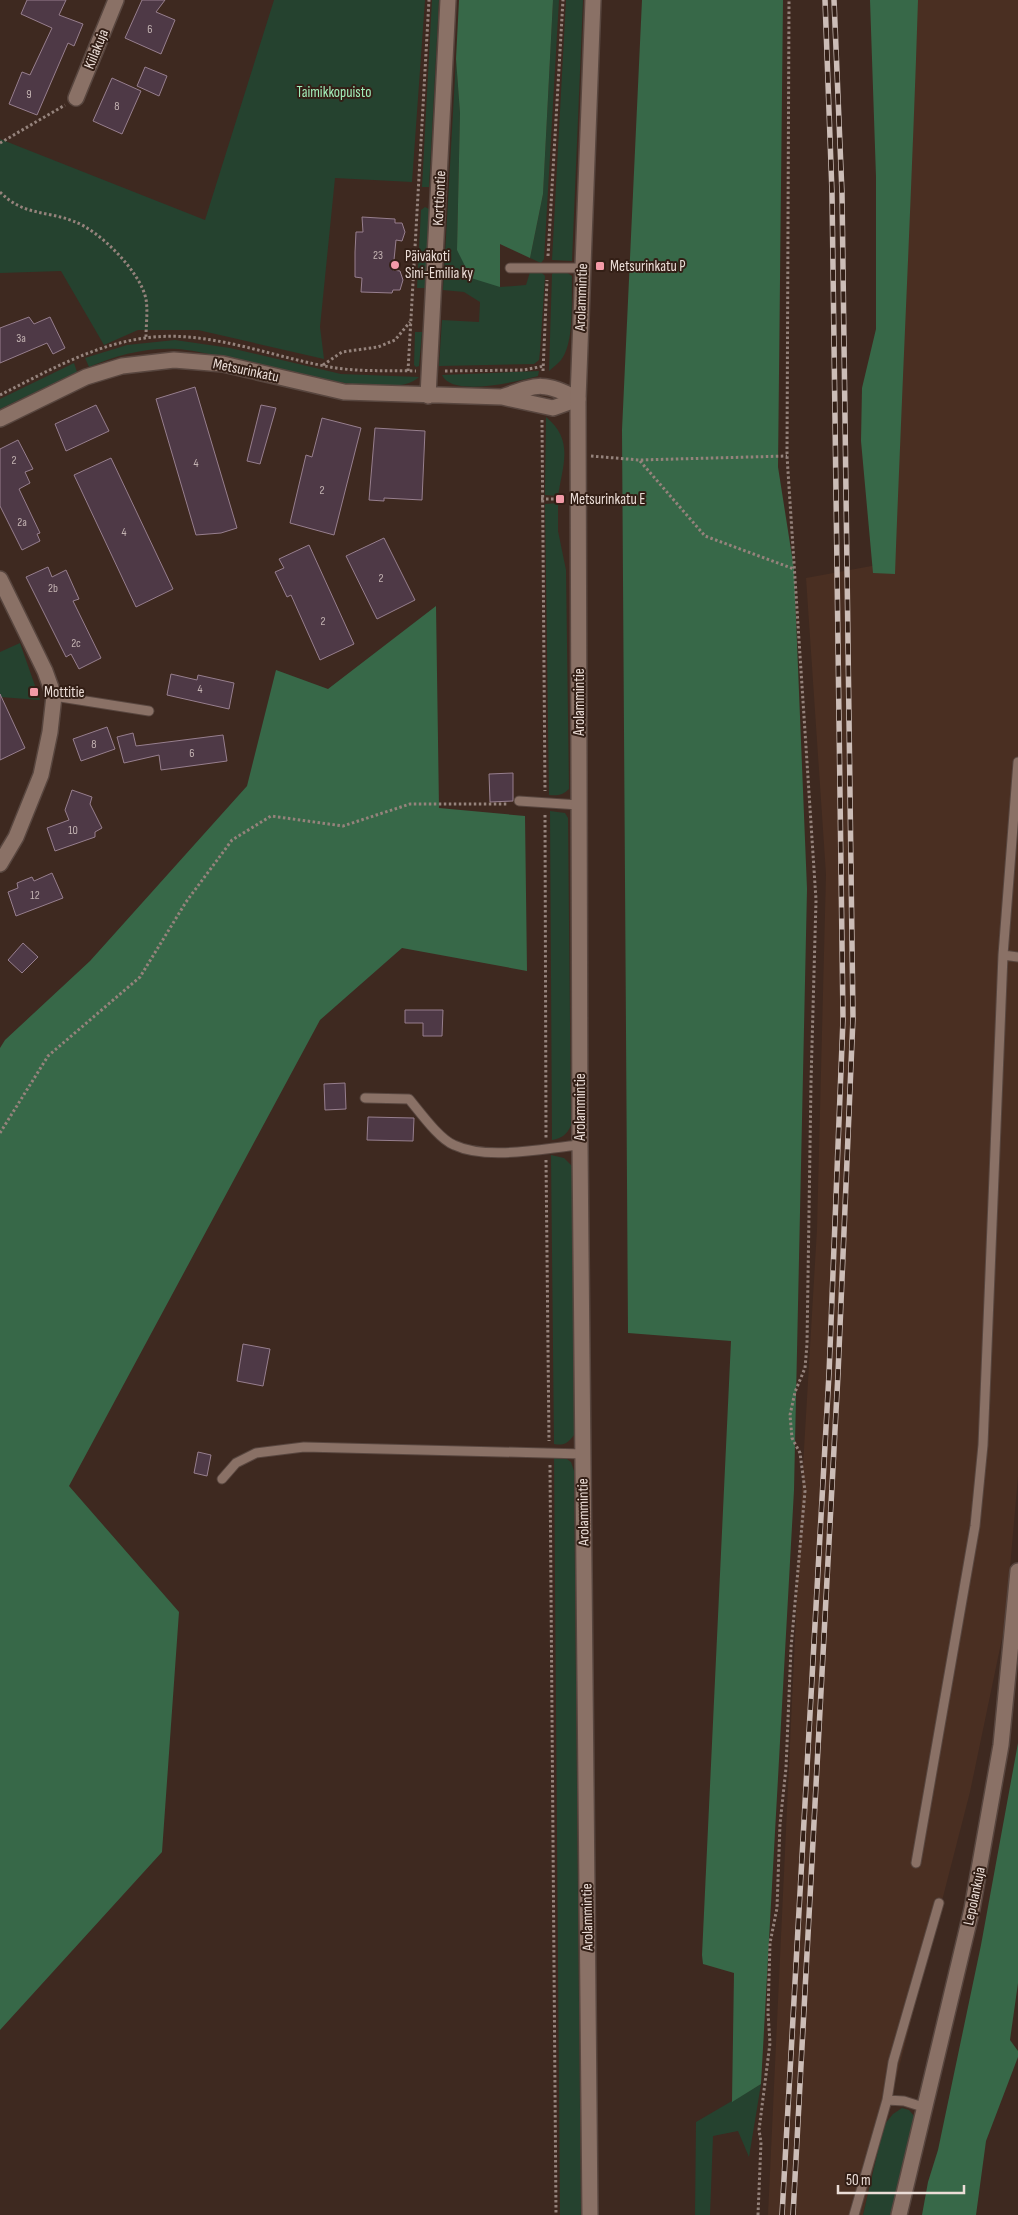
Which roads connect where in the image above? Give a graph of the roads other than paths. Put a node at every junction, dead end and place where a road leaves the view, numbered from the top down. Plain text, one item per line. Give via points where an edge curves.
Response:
1 (116, 0) edge
2 (448, 0) edge
3 (593, 0) edge
4 (76, 98) road end
5 (510, 268) dead end
6 (582, 268) junction
7 (428, 396) junction
8 (502, 397) junction
9 (578, 399) junction
10 (0, 419) edge
11 (0, 579) edge
12 (54, 696) junction
13 (149, 711) dead end
14 (1018, 762) edge
15 (519, 800) road end
16 (579, 805) junction
17 (0, 864) edge
18 (1003, 955) junction
19 (1018, 957) edge
20 (365, 1098) dead end
21 (580, 1145) junction
22 (583, 1454) junction
23 (222, 1479) dead end
24 (1018, 1571) edge
25 (916, 1863) dead end
26 (940, 1902) dead end
27 (887, 2100) junction
28 (923, 2107) junction
29 (590, 2215) edge
30 (854, 2215) edge
31 (899, 2215) edge

1 - 4 street, Kiilakuja
2 - 7 street, Korttiontie
3 - 6 street, Arolammintie
5 - 6 lane
6 - 9 street, Arolammintie
7 - 8 street, Metsurinkatu
7 - 10 street, Metsurinkatu via 344,392 223,364 174,360 122,366 86,377
8 - 9 street, Metsurinkatu via 553,408
8 - 9 street, Metsurinkatu via 534,385 543,385 555,387
9 - 16 street, Arolammintie
11 - 12 street
12 - 13 lane
12 - 17 street via 41,775 16,838
14 - 18 lane
15 - 16 lane
16 - 21 street, Arolammintie
18 - 19 lane
18 - 25 lane via 983,1435 975,1526
20 - 21 lane via 408,1099 453,1145 468,1149 498,1152
21 - 22 street, Arolammintie
22 - 23 lane via 304,1447 256,1453 236,1463
22 - 29 street, Arolammintie
24 - 28 street, Lepolankuja via 1008,1692 990,1811 972,1909
26 - 27 lane via 892,2062
27 - 28 lane
27 - 30 lane
28 - 31 street, Lepolankuja

